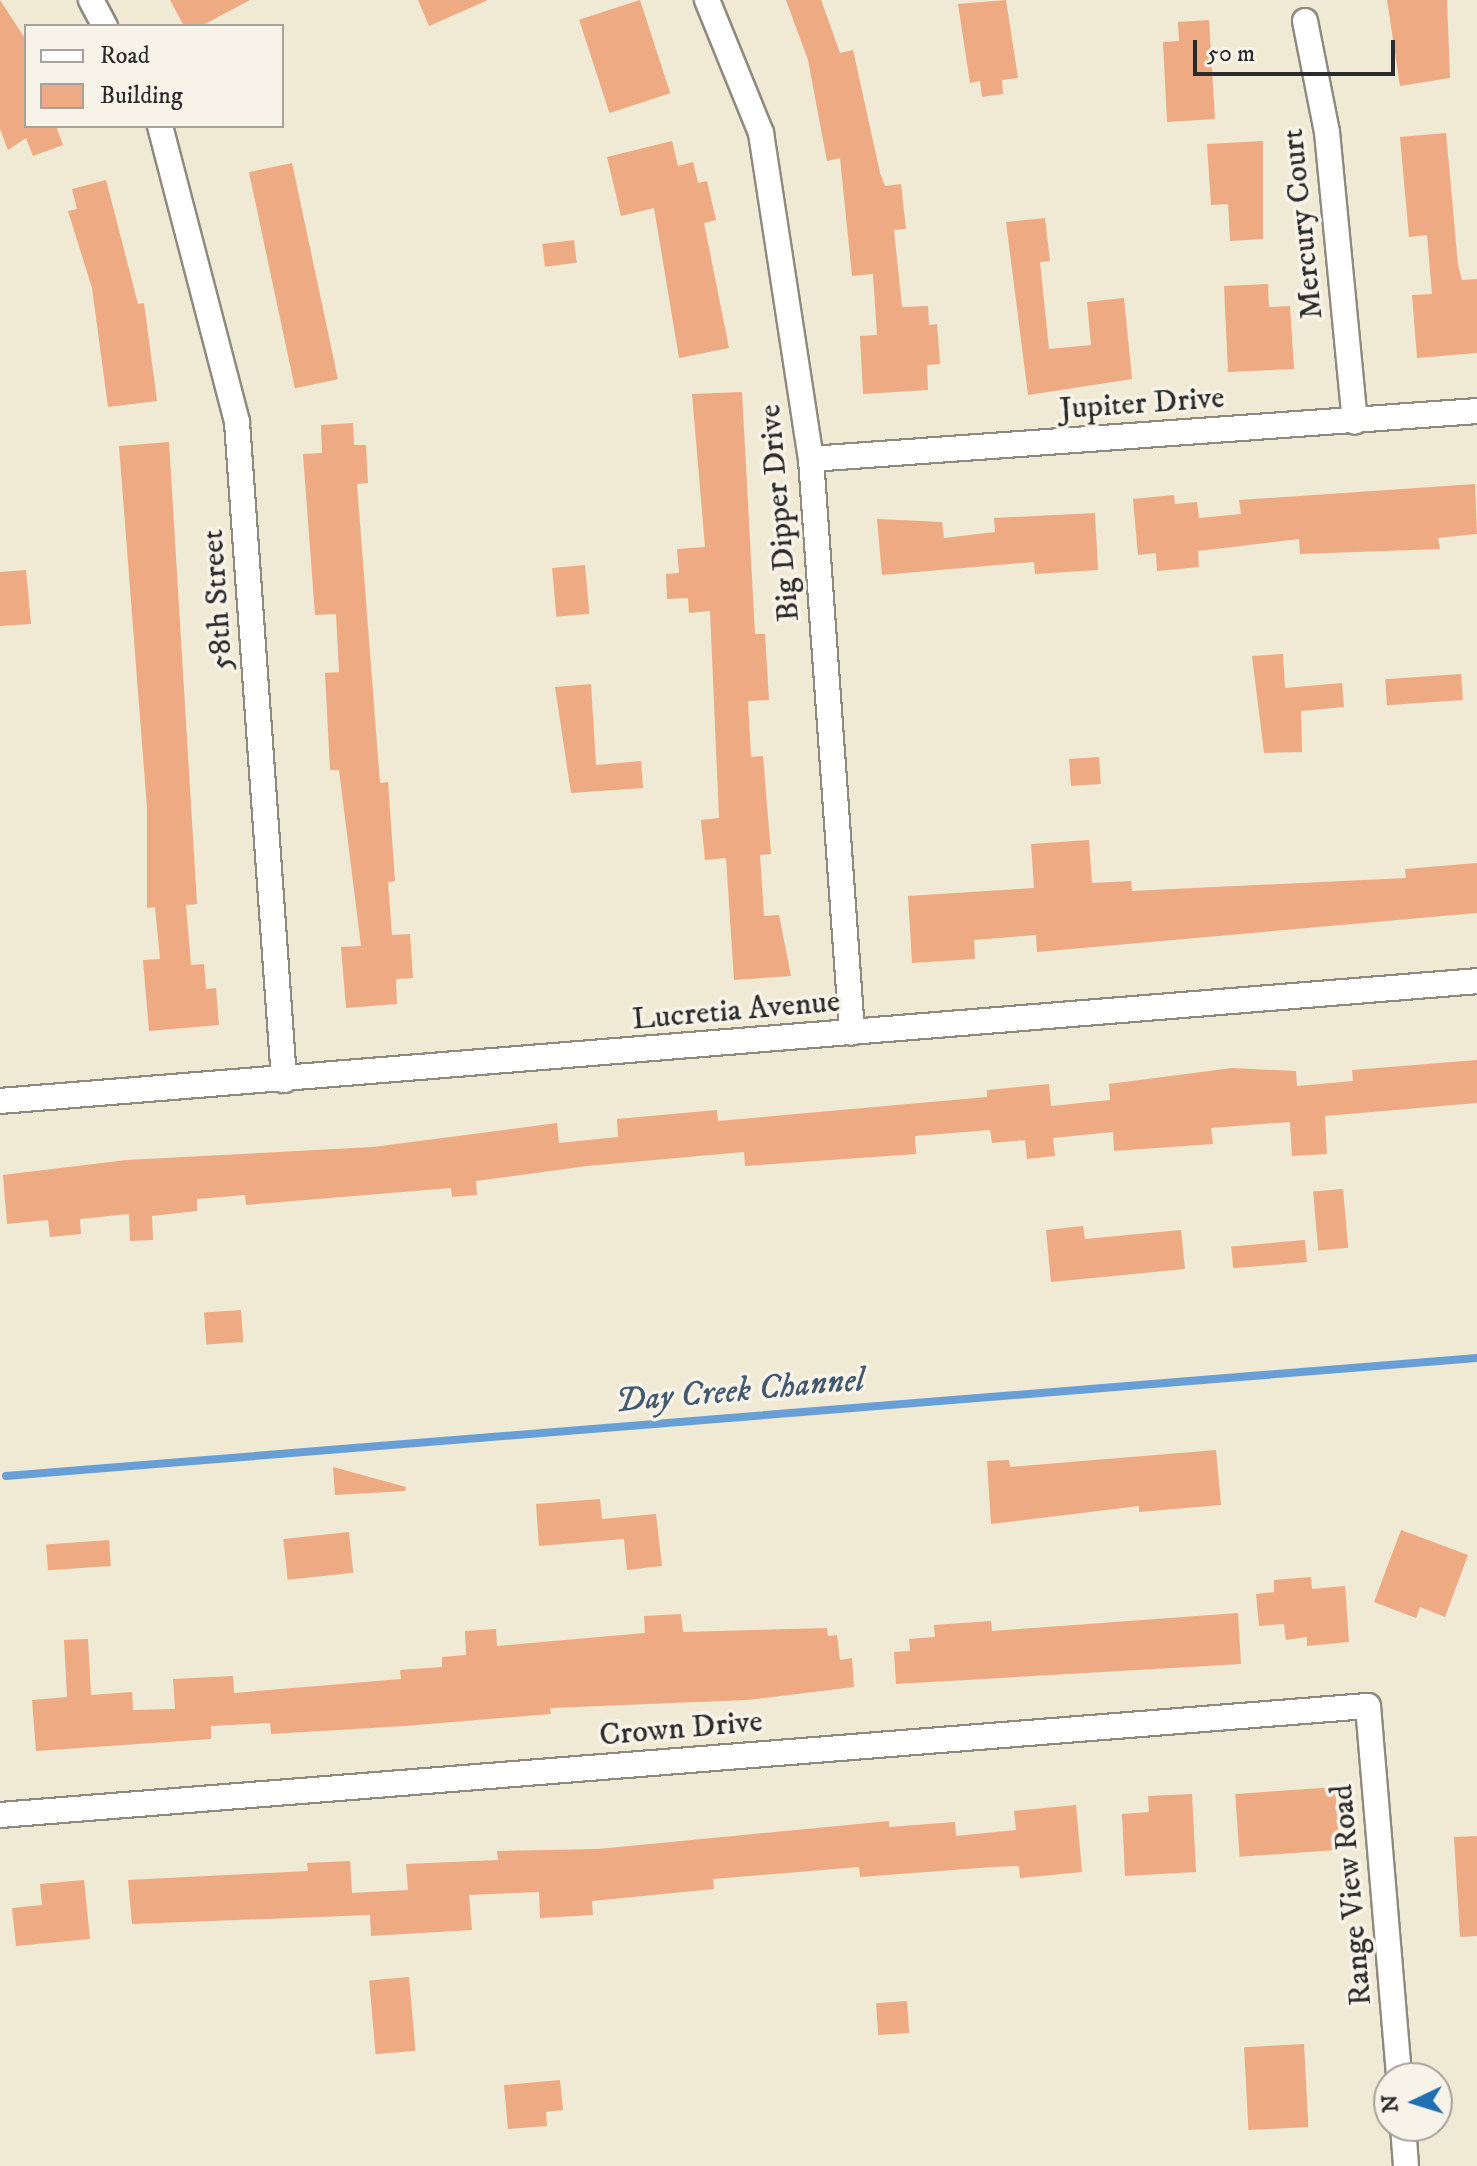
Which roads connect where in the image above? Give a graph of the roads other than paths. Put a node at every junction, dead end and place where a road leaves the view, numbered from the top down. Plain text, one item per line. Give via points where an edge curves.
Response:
1 (91, 0) edge
2 (707, 0) edge
3 (1305, 21) dead end
4 (104, 24) edge
5 (161, 128) edge
6 (1477, 411) edge
7 (1355, 422) junction
8 (811, 459) junction
9 (1477, 981) edge
10 (852, 1033) junction
11 (284, 1080) junction
12 (0, 1101) edge
13 (1368, 1706) joint
14 (0, 1815) edge
15 (1398, 2062) edge
16 (1404, 2142) edge
17 (1406, 2166) edge

1 - 4 street
2 - 8 street, Big Dipper Drive via 761,133
3 - 7 street, Mercury Court via 1327,132
5 - 11 street, 58th Street via 237,422
6 - 7 street, Jupiter Drive
7 - 8 street, Jupiter Drive
8 - 10 street, Big Dipper Drive
9 - 10 street, Lucretia Avenue
10 - 11 street, Lucretia Avenue
11 - 12 street, Lucretia Avenue
13 - 14 street, Crown Drive
13 - 15 street, Range View Road
16 - 17 street

